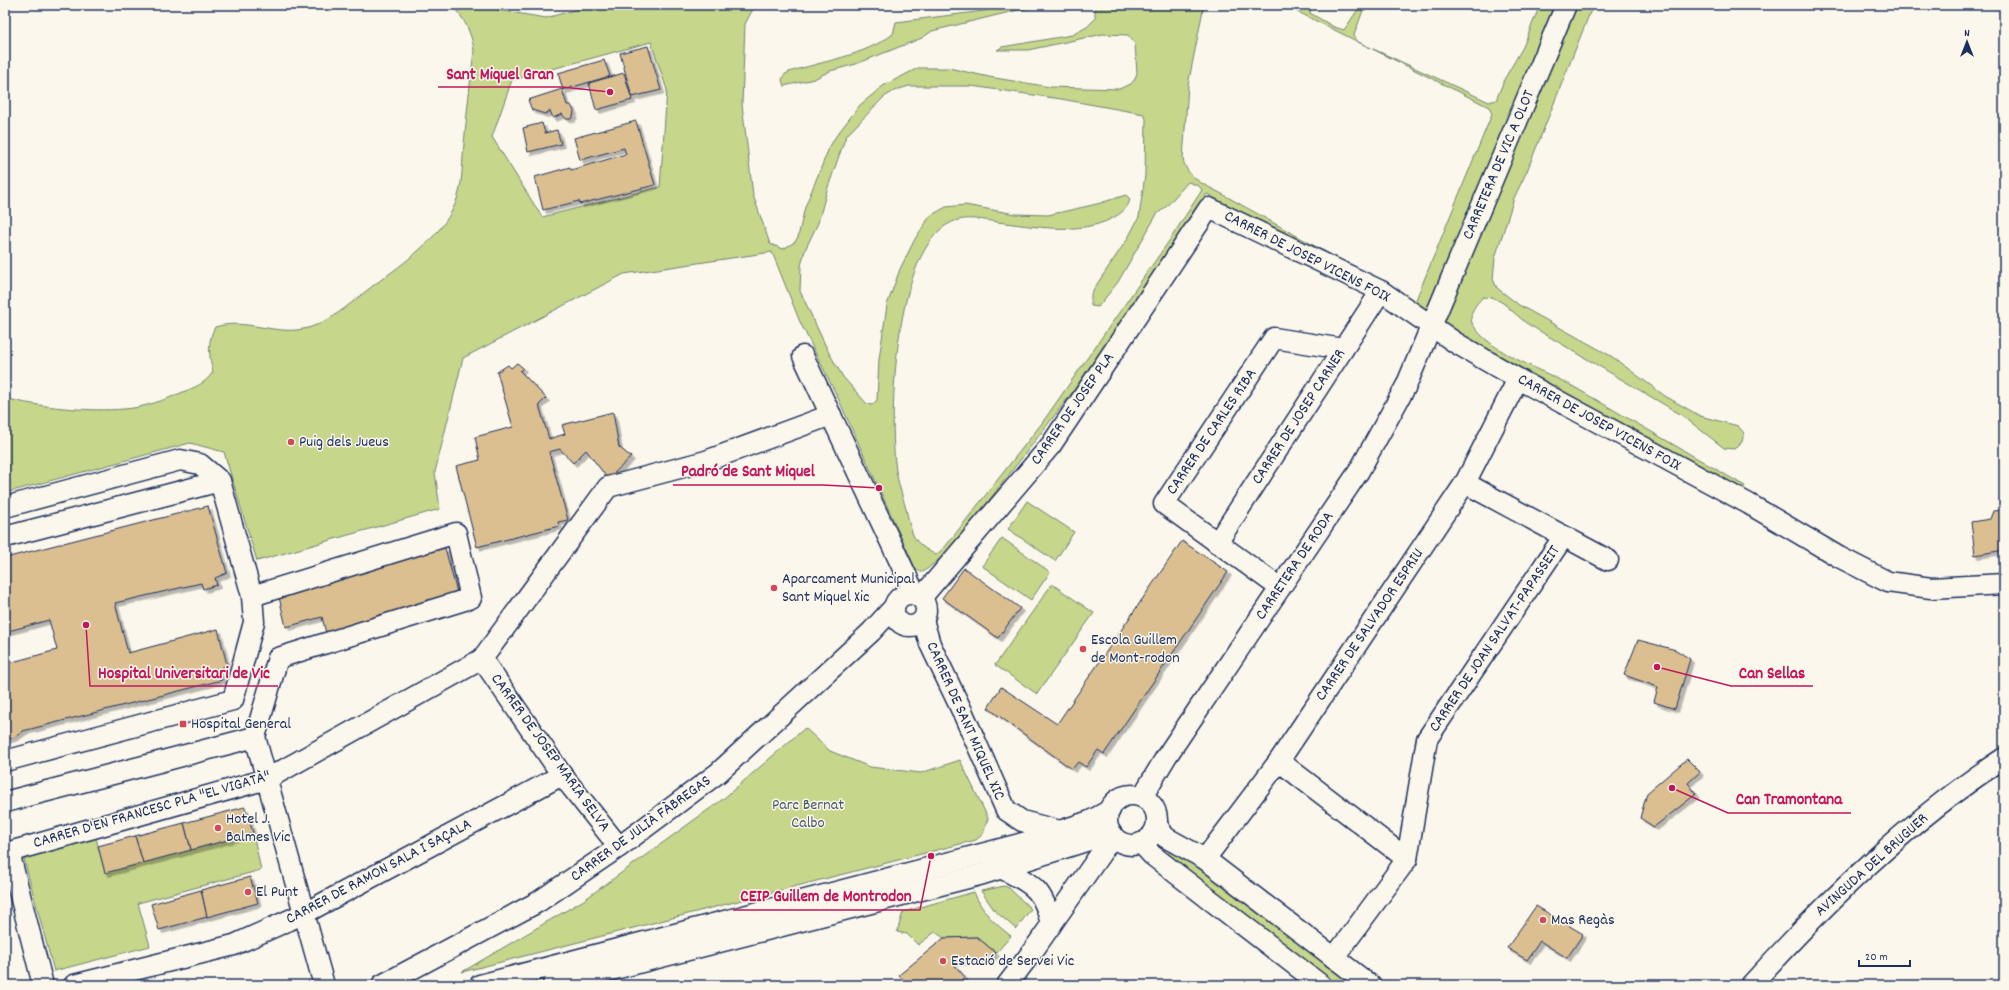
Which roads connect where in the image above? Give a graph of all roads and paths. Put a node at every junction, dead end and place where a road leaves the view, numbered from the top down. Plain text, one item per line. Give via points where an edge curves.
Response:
1 (1566, 5) edge
2 (1208, 208) joint
3 (1381, 291) junction
4 (1431, 325) junction
5 (1343, 349) junction
6 (804, 356) dead end
7 (1518, 379) junction
8 (831, 415) junction
9 (220, 481) junction
10 (1465, 483) junction
11 (6, 508) edge
12 (1564, 536) junction
13 (5, 537) edge
14 (1217, 543) junction
15 (1608, 560) dead end
16 (2004, 584) edge
17 (1280, 588) junction
18 (252, 596) junction
19 (907, 600) junction
20 (915, 623) junction
21 (871, 632) junction
22 (482, 659) junction
23 (255, 737) junction
24 (2004, 758) edge
25 (5, 761) edge
26 (1279, 761) junction
27 (562, 775) junction
28 (267, 779) junction
29 (1142, 797) junction
30 (5, 802) edge
31 (1110, 810) junction
32 (1157, 825) junction
33 (1060, 831) junction
34 (1112, 834) junction
35 (1141, 843) junction
36 (619, 847) junction
37 (1205, 859) junction
38 (1407, 859) junction
39 (1003, 869) junction
40 (305, 913) junction
41 (1051, 925) junction
42 (1334, 958) junction
43 (43, 985) edge
44 (74, 985) edge
45 (324, 985) edge
46 (382, 985) edge
47 (480, 985) edge
48 (553, 985) edge
49 (1007, 985) edge
50 (1320, 985) edge
51 (1370, 985) edge
52 (1751, 985) edge

1 - 4 street, CARRETERA DE VIC A OLOT
2 - 3 street, CARRER DE JOSEP VICENS FOIX
2 - 19 street, CARRER DE JOSEP PLA via 1051,445
3 - 4 street, CARRER DE JOSEP VICENS FOIX
3 - 5 street, CARRER DE JOSEP CARNER
4 - 7 street, CARRER DE JOSEP VICENS FOIX via 1456,343
4 - 17 street, CARRETERA DE RODA via 1406,386 1359,471
5 - 14 street, CARRER DE JOSEP CARNER
5 - 14 street, CARRER DE CARLES RIBA via 1274,338 1164,504
6 - 8 street
7 - 10 street, CARRER DE SALVADOR ESPRIU
7 - 16 street, CARRER DE JOSEP VICENS FOIX via 1888,582 1931,588
8 - 19 street via 899,564
8 - 22 street via 706,460 608,487
9 - 11 street via 200,464 180,460
9 - 13 street
9 - 18 street
10 - 12 street
10 - 26 street, CARRER DE SALVADOR ESPRIU
12 - 15 street
12 - 38 street, CARRER DE JOAN SALVAT-PAPASSEIT via 1427,739
14 - 17 street, CARRER DE CARLES RIBA
17 - 29 street, CARRETERA DE RODA via 1166,757
18 - 23 street via 456,533 471,598 278,658
18 - 25 street via 254,622 234,700
19 - 20 street via 927,609
19 - 20 street via 896,619
19 - 21 street, CARRER DE JULIÀ FÀBREGAS
20 - 21 street
20 - 33 street, CARRER DE SANT MIQUEL XIC via 930,644 1006,810 1022,821
21 - 36 street, CARRER DE JULIÀ FÀBREGAS via 718,773
22 - 27 street, CARRER DE JOSEP MARIA SELVA
22 - 28 street, CARRER D'EN FRANCESC PLA "EL VIGATÀ"
23 - 28 street
23 - 30 street
24 - 52 street, AVINGUDA DEL BRUGUER via 1943,802 1841,890
26 - 37 street, CARRER DE SALVADOR ESPRIU
26 - 38 street
27 - 36 street, CARRER DE JOSEP MARIA SELVA
27 - 40 street, CARRER DE RAMON SALA I SAÇALA
28 - 40 street
28 - 43 street, CARRER D'EN FRANCESC PLA "EL VIGATÀ" via 9,852
29 - 31 street via 1126,796 1115,802
29 - 32 street via 1155,809
31 - 33 street via 1090,821
31 - 34 street via 1108,820
32 - 35 street via 1152,835
32 - 37 street via 1165,837
33 - 47 street via 968,859
34 - 35 street via 1125,844
34 - 39 street
34 - 41 street
35 - 50 street via 1152,855
36 - 46 street, CARRER DE JULIÀ FÀBREGAS via 538,902
37 - 42 street
38 - 42 street, CARRER DE JOAN SALVAT-PAPASSEIT
39 - 41 street via 1028,883 1043,898
39 - 48 street
40 - 44 street, CARRER DE RAMON SALA I SAÇALA via 234,945
40 - 45 street
41 - 49 street
42 - 51 street

